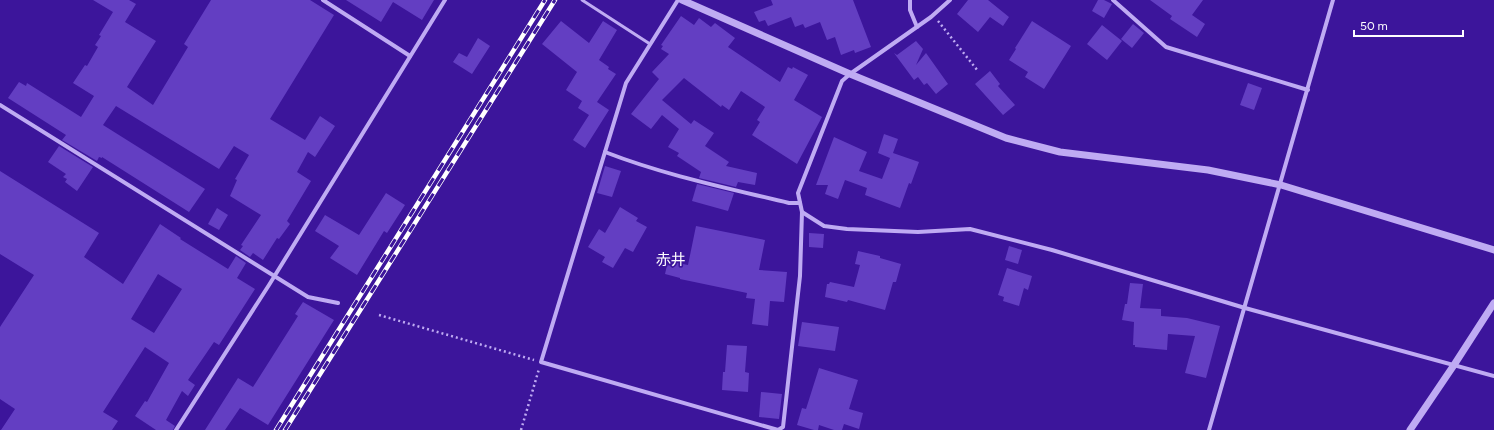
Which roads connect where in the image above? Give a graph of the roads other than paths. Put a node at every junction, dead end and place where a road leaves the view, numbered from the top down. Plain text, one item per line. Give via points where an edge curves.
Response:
1 (323, 0) edge
2 (445, 0) edge
3 (582, 0) edge
4 (678, 0) edge
5 (682, 0) edge
6 (910, 0) edge
7 (950, 0) edge
8 (1113, 0) edge
9 (1332, 0) edge
10 (917, 27) junction
11 (650, 44) junction
12 (410, 56) junction
13 (850, 74) junction
14 (1308, 90) junction
15 (0, 105) edge
16 (605, 152) junction
17 (1281, 185) junction
18 (800, 203) junction
19 (802, 212) junction
20 (1494, 250) edge
21 (275, 275) junction
22 (338, 303) dead end
23 (1494, 303) edge
24 (1245, 308) junction
25 (1454, 365) junction
26 (1494, 376) edge
27 (176, 430) edge
28 (778, 430) edge
29 (1209, 430) edge
30 (1410, 430) edge

1 - 12 street
2 - 12 street
3 - 11 lane
4 - 11 street
5 - 13 street
6 - 10 street via 910,10
7 - 10 street
8 - 14 street via 1166,47
9 - 14 street
10 - 13 street
11 - 16 street via 626,84
12 - 21 street
13 - 17 street via 942,113 1021,142 1060,152 1208,170
13 - 18 street via 842,81 798,193
14 - 17 street
15 - 21 street
16 - 18 street via 702,181 789,203
16 - 28 street via 541,362
17 - 20 street
17 - 24 street
18 - 19 street
19 - 24 street via 824,226 848,229 918,232 970,229 1052,250
19 - 28 street via 800,276 783,427
21 - 22 street via 308,296
21 - 27 street
23 - 25 street
24 - 25 street
24 - 29 street
25 - 26 street
25 - 30 street

